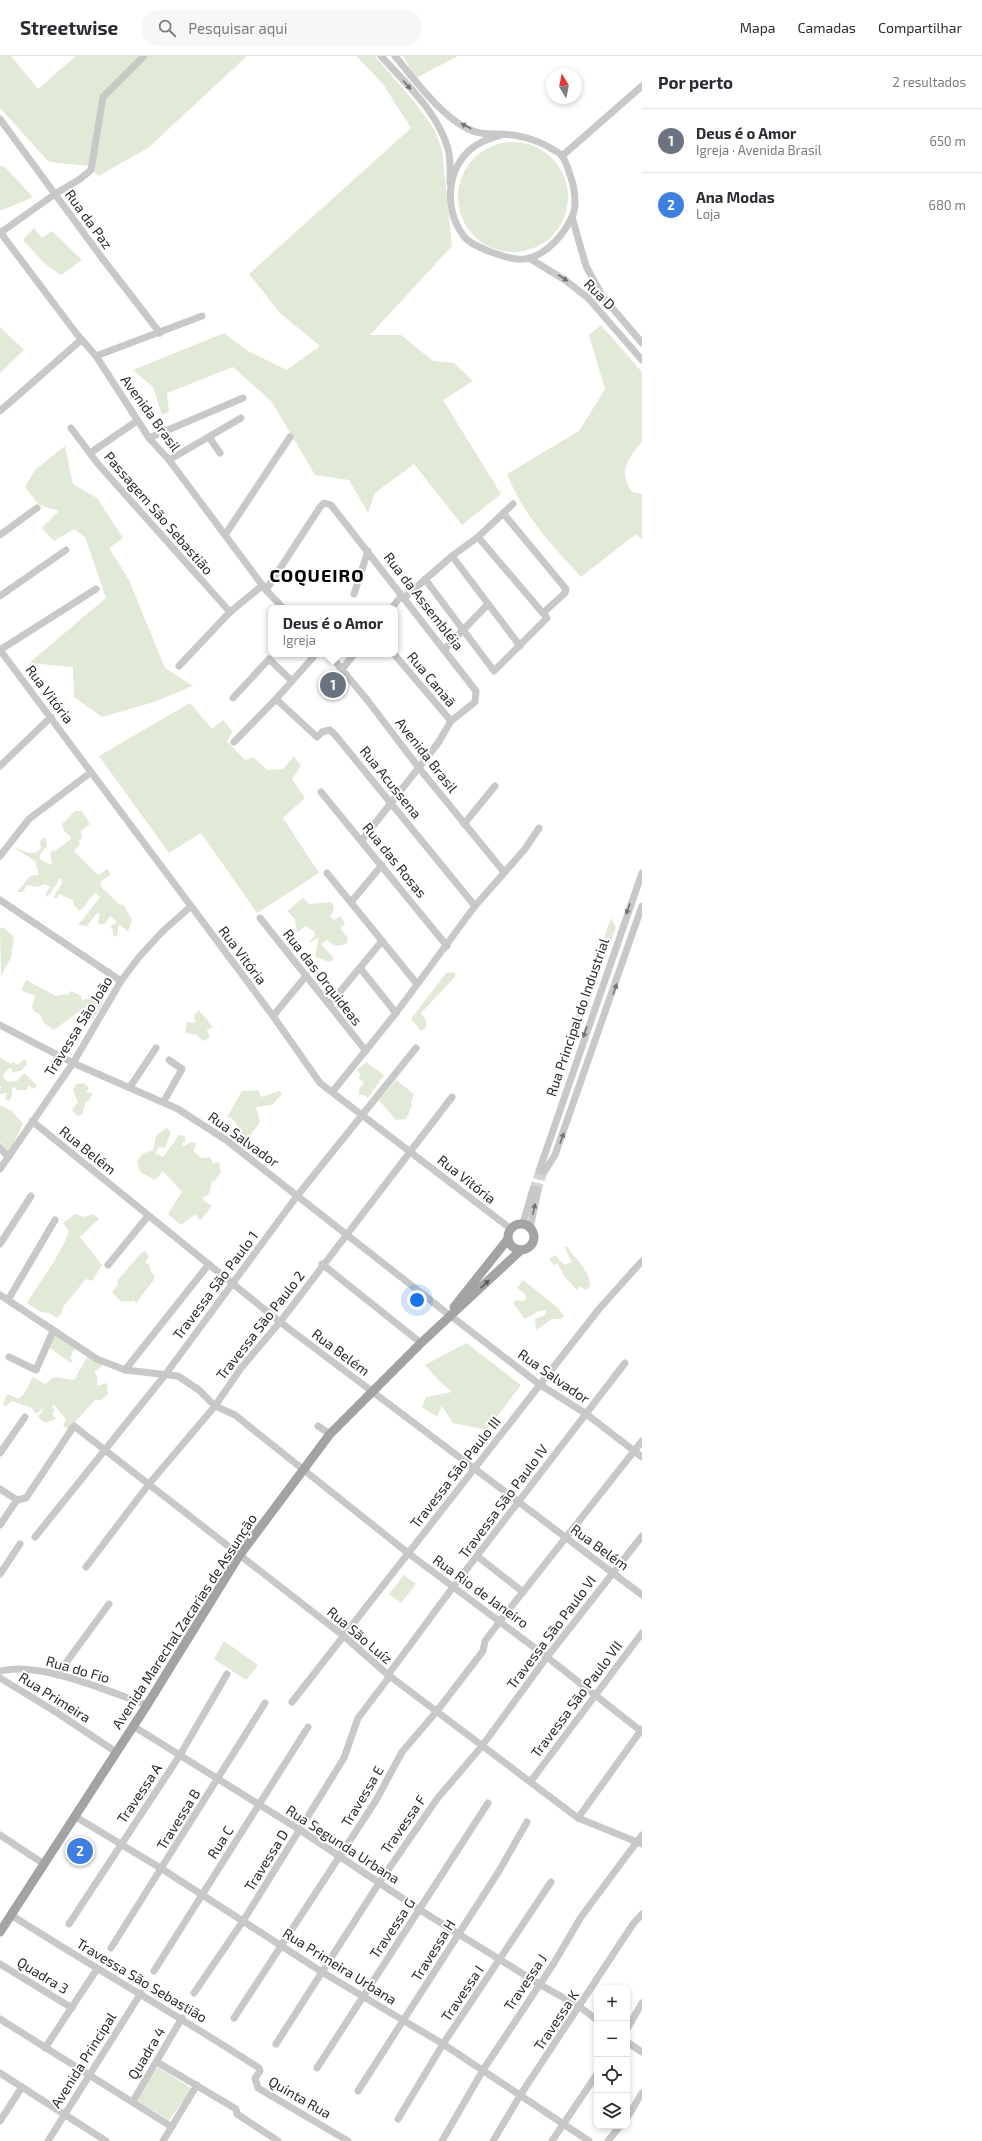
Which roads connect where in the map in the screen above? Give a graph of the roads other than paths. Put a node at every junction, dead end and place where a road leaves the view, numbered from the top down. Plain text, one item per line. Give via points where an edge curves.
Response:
1 (144, 56) edge
2 (381, 56) edge
3 (395, 56) edge
4 (642, 86) edge
5 (0, 118) edge
6 (503, 134) junction
7 (562, 156) junction
8 (450, 185) junction
9 (55, 194) junction
10 (572, 217) junction
11 (0, 233) edge
12 (529, 258) junction
13 (202, 316) dead end
14 (160, 333) junction
15 (81, 340) junction
16 (642, 342) edge
17 (96, 356) junction
18 (642, 360) edge
19 (243, 398) dead end
20 (0, 411) edge
21 (241, 418) dead end
22 (137, 421) junction
23 (71, 428) dead end
24 (209, 437) junction
25 (290, 437) dead end
26 (149, 438) junction
27 (90, 453) junction
28 (220, 453) dead end
29 (169, 460) junction
30 (512, 504) dead end
31 (37, 508) dead end
32 (503, 513) junction
33 (0, 535) edge
34 (224, 535) junction
35 (478, 537) junction
36 (66, 550) dead end
37 (368, 551) junction
38 (452, 556) junction
39 (425, 579) junction
40 (96, 588) dead end
41 (264, 588) junction
42 (354, 594) dead end
43 (0, 596) edge
44 (403, 597) junction
45 (488, 604) junction
46 (280, 605) edge
47 (395, 605) edge
48 (230, 612) junction
49 (543, 613) junction
50 (461, 630) junction
51 (520, 646) junction
52 (445, 649) junction
53 (0, 650) edge
54 (313, 657) edge
55 (333, 657) edge
56 (352, 657) edge
57 (397, 657) edge
58 (179, 666) dead end
59 (343, 668) junction
60 (292, 681) junction
61 (233, 698) dead end
62 (276, 699) junction
63 (51, 717) junction
64 (451, 721) junction
65 (234, 742) dead end
66 (0, 766) edge
67 (419, 768) junction
68 (90, 773) junction
69 (495, 786) dead end
70 (321, 792) dead end
71 (392, 804) junction
72 (464, 824) junction
73 (539, 828) dead end
74 (362, 840) junction
75 (0, 856) edge
76 (382, 865) junction
77 (504, 872) junction
78 (327, 873) dead end
79 (642, 873) edge
80 (0, 900) edge
81 (351, 902) junction
82 (475, 906) junction
83 (642, 906) edge
84 (190, 907) junction
85 (260, 918) dead end
86 (639, 923) edge
87 (382, 941) junction
88 (447, 946) junction
89 (360, 968) junction
90 (306, 976) junction
91 (121, 981) junction
92 (417, 984) junction
93 (329, 1005) junction
94 (396, 1013) junction
95 (273, 1016) junction
96 (0, 1025) edge
97 (156, 1048) dead end
98 (416, 1048) dead end
99 (366, 1052) junction
100 (169, 1060) dead end
101 (73, 1063) junction
102 (130, 1087) junction
103 (333, 1091) junction
104 (452, 1097) dead end
105 (164, 1101) junction
106 (362, 1115) junction
107 (32, 1121) junction
108 (0, 1148) edge
109 (411, 1152) junction
110 (543, 1153) junction
111 (555, 1155) junction
112 (8, 1157) junction
113 (0, 1169) edge
114 (536, 1190) tunnel mouth
115 (31, 1196) dead end
116 (297, 1196) junction
117 (148, 1216) junction
118 (55, 1220) dead end
119 (526, 1226) junction
120 (510, 1229) junction
121 (346, 1234) junction
122 (508, 1239) junction
123 (0, 1244) edge
124 (521, 1250) junction
125 (642, 1261) edge
126 (209, 1264) junction
127 (322, 1264) junction
128 (108, 1266) dead end
129 (234, 1283) junction
130 (0, 1295) edge
131 (8, 1300) junction
132 (449, 1315) junction
133 (280, 1322) junction
134 (53, 1331) junction
135 (422, 1343) junction
136 (9, 1357) dead end
137 (625, 1363) dead end
138 (126, 1370) junction
139 (165, 1375) junction
140 (540, 1384) junction
141 (372, 1392) junction
142 (215, 1406) junction
143 (585, 1413) junction
144 (25, 1416) dead end
145 (318, 1426) dead end
146 (330, 1434) junction
147 (642, 1441) edge
148 (635, 1450) junction
149 (104, 1451) junction
150 (0, 1452) edge
151 (642, 1457) edge
152 (474, 1470) junction
153 (304, 1471) junction
154 (149, 1484) junction
155 (0, 1489) edge
156 (17, 1500) junction
157 (519, 1502) junction
158 (0, 1525) edge
159 (642, 1536) edge
160 (35, 1537) dead end
161 (565, 1538) junction
162 (20, 1544) dead end
163 (408, 1553) junction
164 (239, 1556) junction
165 (477, 1556) junction
166 (86, 1567) dead end
167 (612, 1573) junction
168 (0, 1574) edge
169 (453, 1587) junction
170 (523, 1592) junction
171 (642, 1595) edge
172 (109, 1604) dead end
173 (500, 1621) junction
174 (642, 1634) edge
175 (345, 1637) junction
176 (547, 1657) junction
177 (0, 1672) edge
178 (227, 1674) dead end
179 (58, 1675) junction
180 (389, 1675) junction
181 (0, 1678) edge
182 (596, 1696) junction
183 (292, 1702) dead end
184 (265, 1703) dead end
185 (147, 1705) junction
186 (437, 1711) junction
187 (133, 1726) junction
188 (308, 1727) dead end
189 (642, 1731) edge
190 (482, 1746) junction
191 (116, 1752) junction
192 (180, 1755) junction
193 (217, 1780) junction
194 (531, 1781) junction
195 (488, 1803) dead end
196 (258, 1805) junction
197 (76, 1817) junction
198 (578, 1818) junction
199 (527, 1822) dead end
200 (300, 1830) junction
201 (0, 1835) edge
202 (642, 1835) edge
203 (639, 1843) edge
204 (120, 1844) junction
205 (339, 1857) junction
206 (44, 1864) junction
207 (162, 1868) junction
208 (551, 1882) dead end
209 (379, 1883) junction
210 (202, 1895) junction
211 (420, 1910) junction
212 (642, 1914) edge
213 (6, 1918) edge
214 (243, 1921) junction
215 (69, 1924) dead end
216 (0, 1932) edge
217 (459, 1933) junction
218 (282, 1944) junction
219 (111, 1948) dead end
220 (501, 1959) junction
221 (0, 1964) edge
222 (97, 1969) junction
223 (154, 1971) dead end
224 (322, 1972) junction
225 (539, 1984) junction
226 (141, 1993) junction
227 (194, 1993) dead end
228 (362, 1996) junction
229 (642, 2003) edge
230 (580, 2007) junction
231 (72, 2008) junction
232 (182, 2018) junction
233 (234, 2018) dead end
234 (594, 2018) edge
235 (0, 2019) edge
236 (404, 2020) junction
237 (630, 2024) edge
238 (276, 2044) dead end
239 (443, 2044) junction
240 (630, 2044) edge
241 (45, 2048) junction
242 (642, 2052) edge
243 (157, 2062) junction
244 (259, 2068) joint
245 (317, 2068) dead end
246 (483, 2070) junction
247 (0, 2073) edge
248 (91, 2075) junction
249 (594, 2078) edge
250 (197, 2085) junction
251 (22, 2088) junction
252 (358, 2091) dead end
253 (642, 2093) edge
254 (521, 2094) junction
255 (133, 2101) junction
256 (630, 2113) edge
257 (64, 2115) junction
258 (398, 2120) dead end
259 (0, 2121) edge
260 (564, 2123) junction
261 (172, 2127) junction
262 (618, 2129) edge
263 (268, 2134) junction
264 (48, 2141) edge
265 (106, 2141) edge
266 (163, 2141) edge
267 (264, 2141) edge
268 (278, 2141) edge
269 (348, 2141) edge
270 (442, 2141) edge
271 (493, 2141) edge
272 (552, 2141) edge
273 (589, 2141) edge
274 (608, 2141) edge

1 - 9 street via 103,97 91,170
2 -> 8 street via 440,127 449,150
6 -> 3 street via 479,133 456,121 437,106
4 - 7 street
5 - 9 street, Rua da Paz
6 - 7 street via 538,141
6 - 8 street via 480,143 464,155
7 - 10 street via 575,193 575,210
8 - 12 street via 450,201 455,221 463,236 476,246 496,254 512,258
9 - 11 street
9 - 14 street, Rua da Paz
10 - 12 street via 559,238 545,250
10 - 16 street, Rua D via 586,266 603,297
11 - 15 street, Avenida Brasil
12 -> 18 street, Rua D via 588,298
13 - 14 street
14 - 17 street
15 - 17 street, Avenida Brasil
15 - 20 street
17 - 22 street, Avenida Brasil
19 - 26 street
21 - 24 street
22 - 26 street, Avenida Brasil
22 - 27 street
23 - 27 street, Passagem São Sebastião
24 - 28 street
24 - 29 street
25 - 34 street
26 - 29 street, Avenida Brasil
27 - 48 street, Passagem São Sebastião
29 - 34 street, Avenida Brasil
30 - 32 street
31 - 33 street
32 - 35 street
32 - 49 street via 566,589
34 - 41 street, Avenida Brasil
35 - 38 street
35 - 49 street
36 - 43 street
37 - 41 street, Rua da Assembléia via 331,505 324,503
37 - 42 street
37 - 44 street, Rua da Assembléia
38 - 39 street
38 - 45 street
39 - 44 street
39 - 50 street
40 - 53 street
41 - 46 street, Avenida Brasil
41 - 48 street
44 - 47 street
44 - 52 street, Rua da Assembléia
45 - 50 street
45 - 51 street
48 - 58 street
49 - 51 street via 548,618
50 - 51 street via 494,671
50 - 52 street
52 - 64 street, Rua da Assembléia via 473,686 477,696 475,702
53 - 63 street, Rua Vitória
54 - 60 street
55 - 59 street, Avenida Brasil
56 - 59 street
57 - 64 street, Rua Canaã
59 - 67 street, Avenida Brasil
60 - 61 street via 269,659
60 - 62 street
62 - 65 street
62 - 71 street, Rua Acussena via 317,737 322,732 330,730
63 - 66 street
63 - 68 street, Rua Vitória
64 - 67 street
67 - 71 street
67 - 72 street, Avenida Brasil
68 - 75 street via 29,819
68 - 84 street, Rua Vitória
69 - 72 street
70 - 74 street, Rua das Rosas
71 - 74 street
71 - 82 street, Rua Acussena
72 - 77 street, Avenida Brasil
73 - 77 street
74 - 76 street, Rua das Rosas
76 - 81 street
76 - 88 street, Rua das Rosas
77 - 82 street
78 - 81 street
79 -> 110 street, Rua Principal do Industrial
80 - 91 street
81 - 87 street
82 - 88 street
83 - 86 street, Rua Principal do Industrial
84 - 91 street, Travessa São João via 163,931
84 - 95 street, Rua Vitória
85 - 90 street, Rua das Orquideas
111 -> 86 street, Rua Principal do Industrial
87 - 89 street
87 - 92 street
88 - 92 street
89 - 93 street
89 - 94 street
90 - 93 street, Rua das Orquideas
90 - 95 street
91 - 101 street, Travessa São João
92 - 94 street
93 - 99 street, Rua das Orquideas
94 - 99 street
95 - 103 street, Rua Vitória via 320,1083
96 - 101 street, Rua Salvador
97 - 102 street
98 - 106 street, Travessa São Paulo 1
99 - 103 street
100 - 105 street via 182,1069
101 - 102 street, Rua Salvador
101 - 107 street, Travessa São João
102 - 105 street, Rua Salvador
103 - 106 street, Rua Vitória
104 - 109 street, Travessa São Paulo 2
105 - 116 street, Rua Salvador via 226,1140
106 - 109 street, Rua Vitória
106 - 116 street, Travessa São Paulo 1
107 - 112 street, Travessa São João
107 - 117 street, Rua Belém
108 - 112 street
109 - 120 street, Rua Vitória
109 - 121 street, Travessa São Paulo 2
110 - 111 street
110 - 111 street, Rua Principal do Industrial via 541,1171
112 - 113 street, Travessa São João
114 - 119 street
115 - 123 street
116 - 121 street, Rua Salvador
116 - 129 street, Travessa São Paulo 1
117 - 126 street, Rua Belém
117 - 128 street
118 - 131 street
119 - 120 main road
119 - 124 main road via 534,1237 533,1242
120 - 122 main road
121 - 127 street, Travessa São Paulo 2
121 - 132 street, Rua Salvador
122 - 124 main road via 513,1247
122 - 132 main road, Avenida Marechal Zacarias de Assunção
132 -> 124 main road, Avenida Marechal Zacarias de Assunção
125 - 140 street, Travessa São Paulo III via 599,1309
126 - 129 street, Rua Belém
126 - 138 street
127 - 133 street, Travessa São Paulo 2
127 - 135 street
129 - 133 street, Rua Belém
129 - 139 street, Travessa São Paulo 1
130 - 131 street
131 - 134 street
132 - 135 main road, Avenida Marechal Zacarias de Assunção
132 - 140 street, Rua Salvador
133 - 141 street, Rua Belém
133 - 142 street, Travessa São Paulo 2 via 241,1368
134 - 136 street via 36,1370
134 - 138 street via 97,1359
135 - 141 main road, Avenida Marechal Zacarias de Assunção
137 - 143 street, Travessa São Paulo IV
138 - 139 street
139 - 142 street via 178,1376 199,1390
139 - 149 street, Travessa São Paulo 1
140 - 143 street, Rua Salvador
140 - 152 street, Travessa São Paulo III
141 - 146 main road, Avenida Marechal Zacarias de Assunção
141 - 152 street, Rua Belém
142 - 153 street, Rua Rio de Janeiro via 235,1415
142 - 154 street, Travessa São Paulo 2
143 - 148 street, Rua Salvador
143 - 157 street, Travessa São Paulo IV
144 - 150 street
145 - 146 street
146 - 153 main road, Avenida Marechal Zacarias de Assunção
147 - 148 street, Travessa E
148 - 151 street, Rua Salvador
148 - 161 street, Travessa E
149 - 154 street, Rua São Luíz
149 - 156 street, Rua São Luíz via 74,1426 26,1498
149 - 160 street, Travessa São Paulo 1
152 - 157 street, Rua Belém
152 - 163 street, Travessa São Paulo III
153 - 163 street, Rua Rio de Janeiro
153 - 164 main road, Avenida Marechal Zacarias de Assunção
154 - 164 street, Rua São Luíz
154 - 166 street, Travessa São Paulo 2
155 - 156 street
156 - 158 street
157 - 161 street, Rua Belém
157 - 165 street, Travessa São Paulo IV
159 - 167 street, Travessa São Paulo VI
161 - 167 street, Rua Belém
161 - 170 street, Travessa E
162 - 168 street
163 - 169 street, Rua Rio de Janeiro
163 - 175 street, Travessa São Paulo III
164 - 175 street, Rua São Luíz
164 - 185 main road, Avenida Marechal Zacarias de Assunção
165 - 169 street, Travessa São Paulo IV
165 - 170 street
167 - 171 street, Rua Belém
167 - 176 street, Travessa São Paulo VI
169 - 173 street, Rua Rio de Janeiro
169 - 180 street, Travessa São Paulo IV
170 - 173 street, Travessa E
172 - 179 street
173 - 176 street, Rua Rio de Janeiro
173 - 186 street, Travessa E via 485,1641 482,1651
174 - 182 street, Travessa São Paulo VII
175 - 180 street, Rua São Luíz
175 - 183 street, Travessa São Paulo III
176 - 182 street, Rua Rio de Janeiro
176 - 190 street, Travessa São Paulo VI
177 - 179 street, Rua do Fio via 26,1669
178 - 192 street, Travessa A
179 - 185 street, Rua do Fio
180 - 186 street, Rua São Luíz
180 - 200 street, Travessa D via 358,1718 344,1758
181 - 191 street, Rua Primeira
182 - 189 street, Rua Rio de Janeiro
182 - 194 street, Travessa São Paulo VII
184 - 193 street, Travessa B
185 - 187 main road, Avenida Marechal Zacarias de Assunção
186 - 190 street, Rua São Luíz
186 - 205 street, Travessa E via 402,1752 386,1785
187 - 191 main road, Avenida Marechal Zacarias de Assunção
187 - 192 street, Rua Segunda Urbana
188 - 196 street, Rua C
189 - 198 street
190 - 194 street, Rua São Luíz
190 - 209 street, Travessa F via 437,1799
191 - 197 main road, Avenida Marechal Zacarias de Assunção
192 - 193 street, Rua Segunda Urbana
192 - 204 street, Travessa A
193 - 196 street, Rua Segunda Urbana
193 - 207 street, Travessa B
194 - 198 street, Rua São Luíz
195 - 211 street, Travessa G
196 - 200 street, Rua Segunda Urbana
196 - 210 street, Rua C
197 - 204 street, Rua Primeira Urbana
197 - 206 main road, Avenida Marechal Zacarias de Assunção
198 - 203 street, Rua São Luíz
199 - 217 street, Travessa H
200 - 205 street, Rua Segunda Urbana
200 - 214 street, Travessa D
201 - 206 street
202 - 203 street, Travessa J
203 - 225 street, Travessa J via 581,1917
204 - 207 street, Rua Primeira Urbana
204 - 215 street, Travessa A
205 - 209 street, Rua Segunda Urbana
205 - 218 street, Travessa E
206 - 213 main road, Avenida Marechal Zacarias de Assunção
207 - 210 street, Rua Primeira Urbana
207 - 219 street, Travessa B
208 - 220 street, Travessa I
209 - 211 street, Rua Segunda Urbana
209 - 224 street, Travessa F
210 - 214 street, Rua Primeira Urbana
210 - 223 street, Rua C
211 - 217 street, Rua Segunda Urbana
211 - 228 street, Travessa G
212 - 230 street, Travessa K
213 - 216 main road, Avenida Marechal Zacarias de Assunção
213 - 222 street, Travessa São Sebastião
214 - 218 street, Rua Primeira Urbana
214 - 227 street, Travessa D
217 - 220 street, Rua Segunda Urbana
217 - 236 street, Travessa H
218 - 224 street, Rua Primeira Urbana
218 - 233 street, Travessa E
220 - 225 street, Rua Segunda Urbana
220 - 239 street, Travessa I
221 - 231 street, Quadra 3
222 - 226 street, Travessa São Sebastião
222 - 231 street
224 - 228 street, Rua Primeira Urbana
224 - 238 street, Travessa F
225 - 230 street, Rua Segunda Urbana
225 - 246 street, Travessa J
226 - 232 street, Travessa São Sebastião
226 - 248 street, Avenida Principal
228 - 236 street, Rua Primeira Urbana
228 - 245 street, Travessa G
229 - 237 street
230 - 234 street, Rua Segunda Urbana
230 - 254 street, Travessa K
231 - 241 street
232 - 243 street, Quadra 4
232 - 244 street, Travessa São Sebastião
235 - 241 street
236 - 239 street, Rua Primeira Urbana
236 - 252 street, Travessa H
239 - 246 street, Rua Primeira Urbana
239 - 258 street, Travessa I
240 - 242 street
241 - 248 street
243 - 250 street
243 - 255 street, Quadra 4
244 - 269 street, Quinta Rua via 260,2071 255,2078 258,2088
246 - 254 street, Rua Primeira Urbana
246 - 270 street, Travessa J
247 - 251 street
248 - 255 street
248 - 257 street, Avenida Principal
249 - 260 street
250 - 261 street
250 - 263 street
251 - 257 street
251 - 259 street
253 - 256 street
254 - 260 street, Rua Primeira Urbana
254 - 271 street, Travessa K
255 - 261 street
257 - 264 street, Avenida Principal
257 - 265 street
260 - 272 street
260 - 273 street, Rua Primeira Urbana
261 - 266 street
262 - 274 street
263 - 267 street
263 - 268 street

